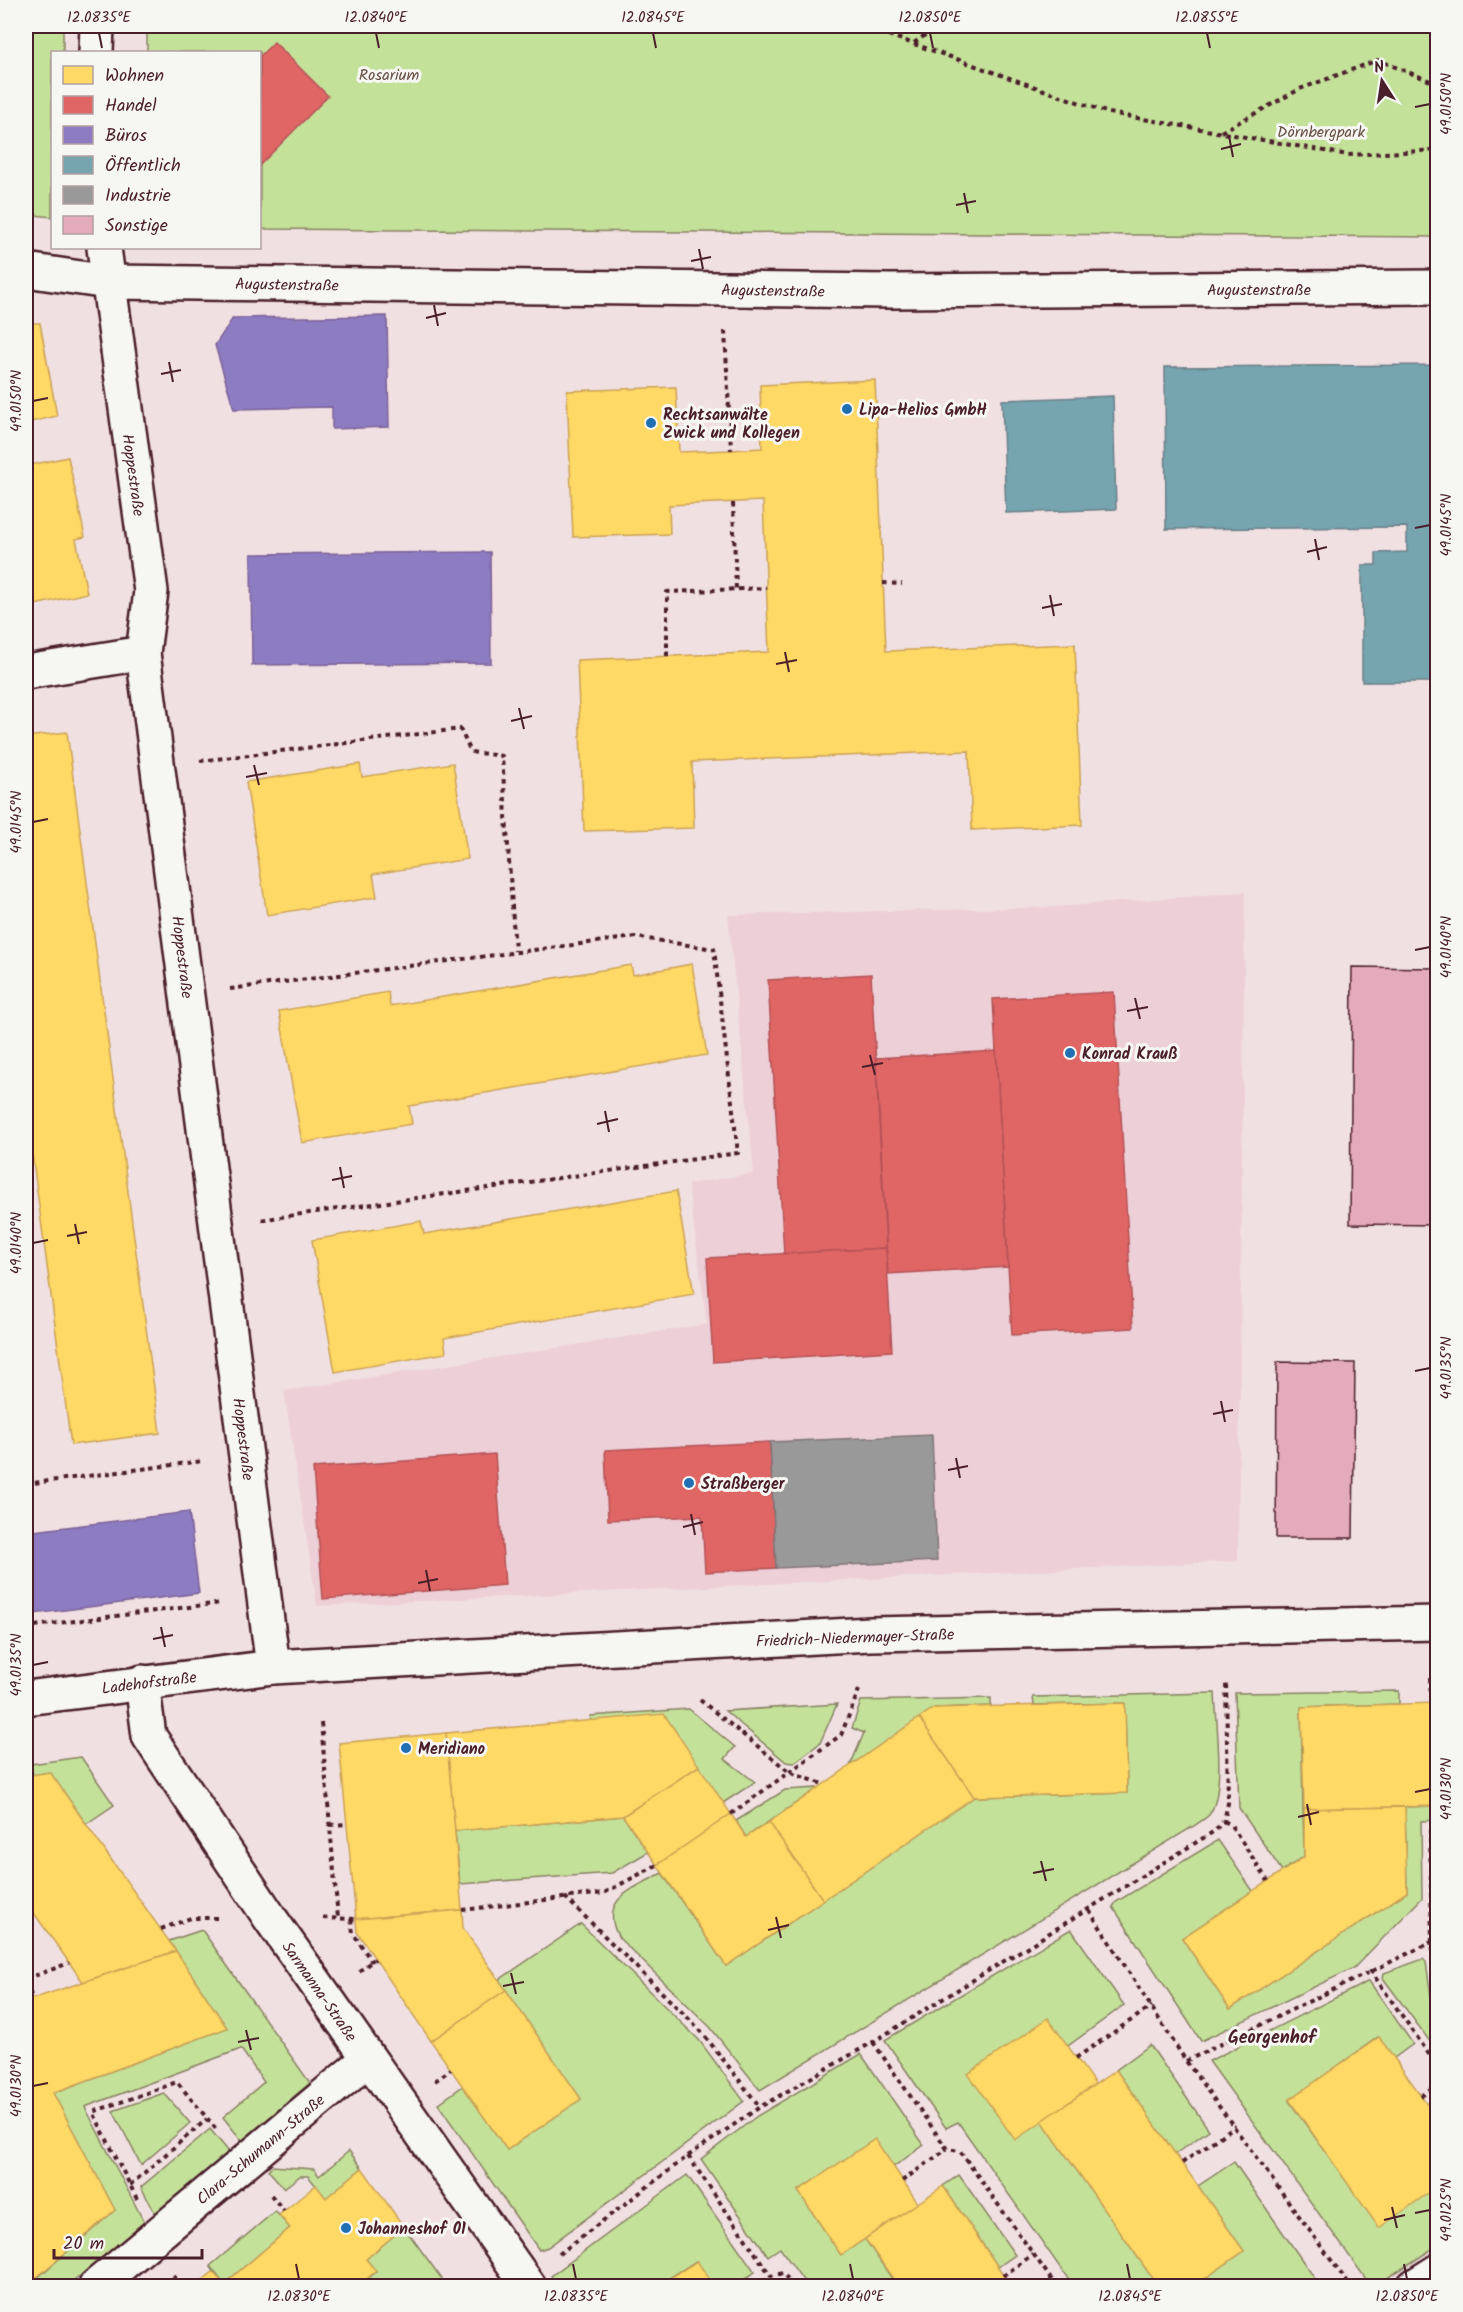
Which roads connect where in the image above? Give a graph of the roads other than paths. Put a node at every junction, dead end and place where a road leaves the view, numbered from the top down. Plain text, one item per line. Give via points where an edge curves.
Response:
1 (97, 26) edge
2 (96, 51) edge
3 (104, 249) edge
4 (26, 270) edge
5 (108, 282) junction
6 (1437, 287) edge
7 (143, 653) junction
8 (26, 672) edge
9 (1437, 1623) edge
10 (273, 1667) junction
11 (142, 1682) junction
12 (26, 1698) edge
13 (368, 2058) junction
14 (1437, 2271) edge
15 (527, 2284) edge
16 (96, 2286) edge
17 (1414, 2286) edge

1 - 2 street
3 - 5 street, Hoppestraße
4 - 5 street, Augustenstraße
5 - 6 street, Augustenstraße via 891,291
5 - 7 street, Hoppestraße via 151,591
7 - 8 street
7 - 10 street, Hoppestraße
9 - 10 street, Friedrich-Niedermayer-Straße via 870,1634
10 - 11 street, Ladehofstraße
11 - 12 street, Ladehofstraße
11 - 13 street, Sarmanna-Straße via 149,1736
13 - 15 street, Sarmanna-Straße
13 - 16 street, Clara-Schumann-Straße
14 - 17 street

